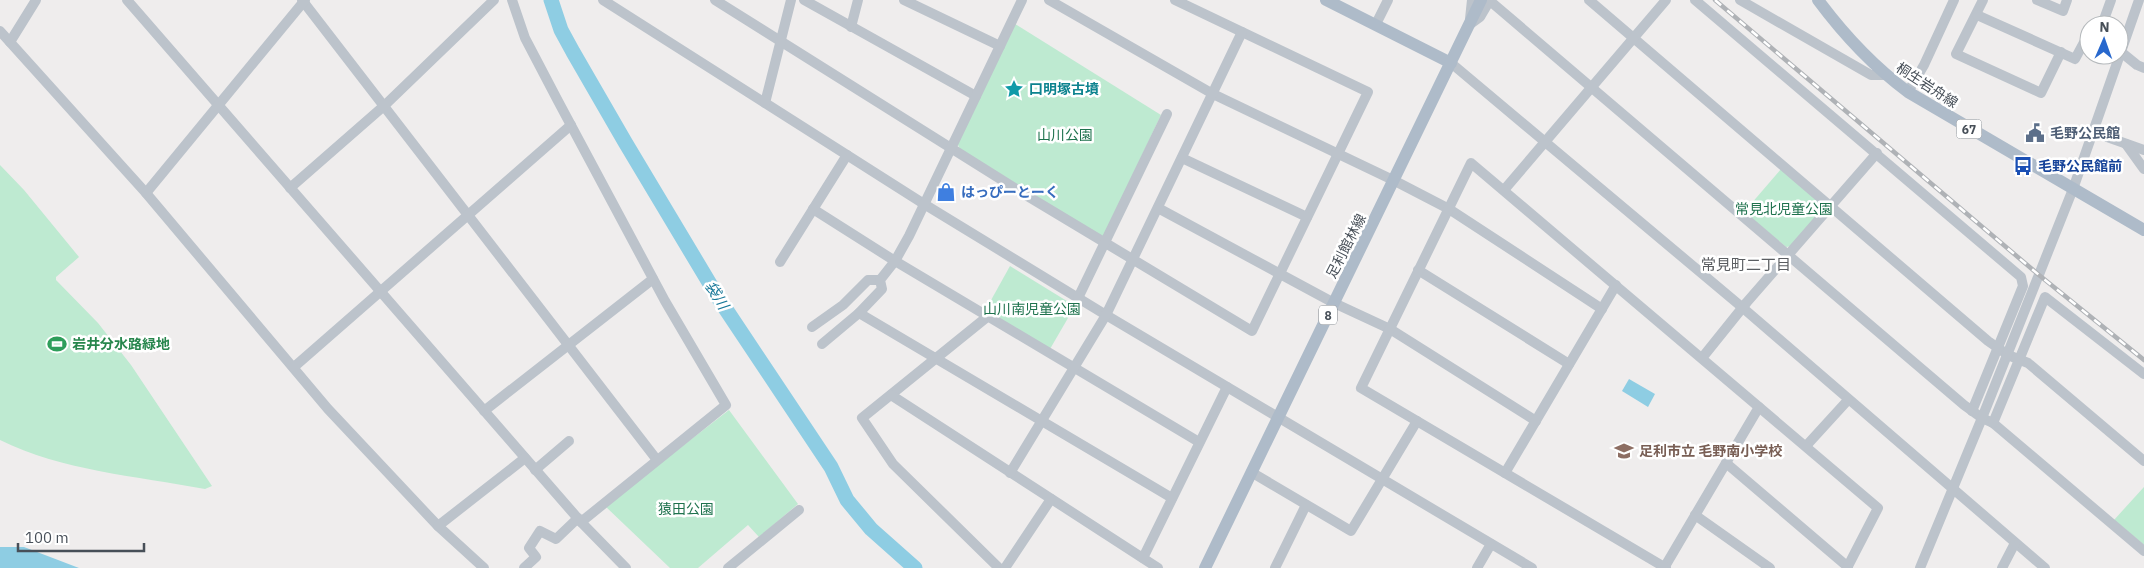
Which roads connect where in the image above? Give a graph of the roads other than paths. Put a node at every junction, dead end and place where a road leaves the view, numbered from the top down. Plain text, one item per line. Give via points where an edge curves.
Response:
1 (36, 0) edge
2 (127, 0) edge
3 (303, 0) edge
4 (494, 0) edge
5 (512, 0) edge
6 (603, 0) edge
7 (715, 0) edge
8 (792, 0) edge
9 (804, 0) edge
10 (858, 0) edge
11 (904, 0) edge
12 (1022, 0) edge
13 (1049, 0) edge
14 (1326, 0) edge
15 (1388, 0) edge
16 (1590, 0) edge
17 (1666, 0) edge
18 (1695, 0) edge
19 (1740, 0) edge
20 (1818, 0) edge
21 (1954, 0) edge
22 (1984, 0) edge
23 (2037, 0) edge
24 (2067, 0) edge
25 (2111, 0) edge
26 (2139, 0) edge
27 (1181, 1) edge
28 (1479, 1) edge
29 (1976, 15) junction
30 (2106, 15) edge
31 (1376, 24) junction
32 (852, 26) junction
33 (2129, 26) edge
34 (0, 32) edge
35 (1242, 32) junction
36 (1634, 38) junction
37 (781, 41) junction
38 (10, 42) junction
39 (1000, 46) junction
40 (2079, 51) edge
41 (2061, 52) junction
42 (2129, 52) edge
43 (1451, 62) junction
44 (2116, 65) edge
45 (2144, 68) edge
46 (1885, 75) junction
47 (1593, 87) junction
48 (1908, 92) junction
49 (1212, 94) junction
50 (976, 96) junction
51 (765, 103) junction
52 (219, 105) junction
53 (384, 105) junction
54 (1167, 114) dead end
55 (571, 125) junction
56 (2094, 132) junction
57 (1546, 142) junction
58 (2126, 144) junction
59 (951, 148) junction
60 (2144, 150) edge
61 (1877, 153) junction
62 (1338, 154) junction
63 (847, 155) junction
64 (1182, 158) junction
65 (2144, 168) edge
66 (1395, 181) junction
67 (290, 188) junction
68 (2073, 189) junction
69 (1504, 190) junction
70 (146, 194) junction
71 (924, 204) junction
72 (1831, 206) junction
73 (1158, 208) junction
74 (813, 209) junction
75 (1449, 209) junction
76 (468, 215) junction
77 (1307, 217) junction
78 (2144, 230) edge
79 (1105, 243) junction
80 (1789, 256) junction
81 (1133, 258) junction
82 (894, 261) junction
83 (780, 262) dead end
84 (1418, 270) junction
85 (1280, 274) junction
86 (653, 279) junction
87 (880, 280) junction
88 (1616, 285) junction
89 (381, 292) junction
90 (1078, 298) junction
91 (1334, 302) junction
92 (1743, 308) junction
93 (1602, 309) junction
94 (859, 314) junction
95 (1106, 315) junction
96 (987, 317) junction
97 (812, 327) dead end
98 (1390, 329) junction
99 (569, 343) junction
100 (822, 344) dead end
101 (1998, 348) junction
102 (2013, 357) junction
103 (935, 358) junction
104 (1702, 358) junction
105 (1569, 364) junction
106 (294, 367) junction
107 (1074, 368) junction
108 (2144, 374) edge
109 (1227, 387) junction
110 (891, 395) junction
111 (1848, 400) junction
112 (1759, 407) junction
113 (484, 410) junction
114 (1972, 411) junction
115 (1278, 418) junction
116 (1982, 418) junction
117 (1042, 421) junction
118 (1417, 421) junction
119 (1536, 421) junction
120 (1992, 423) junction
121 (569, 441) dead end
122 (1200, 442) junction
123 (1806, 446) junction
124 (525, 458) junction
125 (658, 460) junction
126 (2144, 461) edge
127 (1726, 463) junction
128 (535, 470) junction
129 (1251, 472) junction
130 (1505, 473) junction
131 (1010, 474) junction
132 (1382, 480) junction
133 (1953, 490) junction
134 (1172, 498) junction
135 (1051, 499) junction
136 (1306, 505) junction
137 (799, 510) dead end
138 (1695, 515) junction
139 (579, 520) junction
140 (438, 526) junction
141 (2016, 543) junction
142 (1491, 544) junction
143 (2144, 551) edge
144 (1143, 558) junction
145 (1848, 567) edge
146 (484, 568) edge
147 (524, 568) edge
148 (626, 568) edge
149 (728, 568) edge
150 (999, 568) edge
151 (1005, 568) edge
152 (1158, 568) edge
153 (1205, 568) edge
154 (1275, 568) edge
155 (1477, 568) edge
156 (1532, 568) edge
157 (1665, 568) edge
158 (1770, 568) edge
159 (1920, 568) edge
160 (2002, 568) edge
161 (2045, 568) edge

1 - 38 street
2 - 52 street
3 - 52 street
3 - 53 street
4 - 53 street
5 - 55 street via 525,38
6 - 51 street
7 - 37 street
8 - 37 street
9 - 32 street
10 - 32 street
11 - 39 street
12 - 39 street
13 - 49 street
14 - 31 main road
15 - 31 street
16 - 36 street
17 - 36 street
18 - 61 street
19 - 46 street via 1871,75
20 - 46 main road, 桐生岩舟線 / 67
21 - 48 street
22 - 29 street
23 - 24 street via 2063,11
25 - 30 street
26 - 33 street
27 - 35 street
28 - 43 main road, 足利館林線
28 - 47 street
29 - 41 street
29 - 41 street via 1956,54 2041,93
31 - 43 main road
32 - 50 street
34 - 38 street
35 - 49 street
35 - 62 street via 1368,92
36 - 47 street
36 - 72 street
37 - 51 street
37 - 59 street
38 - 70 street
39 - 50 street
40 - 41 street via 2075,58
42 - 45 street
43 - 57 street
43 - 66 main road, 足利館林線 / 8
44 - 56 street
46 - 48 main road, 桐生岩舟線 / 67
47 - 57 street
47 - 80 street
48 - 68 main road, 桐生岩舟線 / 67
49 - 62 street
49 - 64 street
50 - 59 street
51 - 63 street
52 - 67 street
52 - 70 street
53 - 67 street
53 - 76 street
54 - 79 street
55 - 76 street
55 - 86 street
56 - 58 street
56 - 68 street
57 - 69 street
57 - 92 street
58 - 60 street
58 - 65 street
59 - 71 street
59 - 79 street
61 - 72 street
61 - 101 street via 2021,277 2023,286
62 - 66 street
62 - 77 street
63 - 71 street
63 - 74 street
64 - 73 street
64 - 77 street
66 - 75 street
66 - 91 main road, 足利館林線 / 8
67 - 89 street
68 - 78 main road, 桐生岩舟線 / 67
68 - 102 street
69 - 75 street via 1471,163
69 - 88 street
70 - 106 street
71 - 82 street
71 - 90 street
72 - 80 street
72 - 101 street
73 - 81 street
73 - 85 street
74 - 82 street
74 - 83 street
75 - 84 street
75 - 93 street
76 - 89 street
76 - 99 street
77 - 85 street
79 - 81 street
79 - 90 street
80 - 92 street
80 - 114 street
81 - 85 street via 1252,330
81 - 95 street
82 - 87 street
82 - 96 street
84 - 98 street
84 - 105 street
85 - 91 street
86 - 99 street
86 - 125 street via 726,405
87 - 94 street via 882,289
87 - 97 street via 868,280
88 - 93 street
88 - 104 street
89 - 106 street
89 - 113 street
90 - 95 street
91 - 98 street
91 - 115 main road, 足利館林線 / 8
92 - 104 street
92 - 111 street
93 - 105 street
94 - 100 street
94 - 103 street
95 - 107 street
95 - 109 street
96 - 103 street
96 - 107 street
98 - 118 street via 1361,388
98 - 119 street
99 - 113 street
99 - 125 street
101 - 102 street
101 - 114 street
102 - 108 street via 2045,298
102 - 116 street
102 - 120 street
102 - 126 street via 2028,363
103 - 110 street
103 - 117 street
104 - 112 street
105 - 119 street
106 - 140 street via 334,416
107 - 117 street
107 - 122 street
109 - 115 street
109 - 122 street
110 - 131 street
110 - 150 street via 862,418 866,425 893,464
111 - 123 street
111 - 133 street
112 - 123 street
112 - 127 street
113 - 124 street
114 - 116 street
115 - 129 main road, 足利館林線 / 8
115 - 132 street
116 - 120 street
116 - 133 street
117 - 131 street
117 - 134 street
118 - 130 street
118 - 132 street
119 - 130 street
120 - 143 street
121 - 128 street
122 - 134 street
123 - 145 street via 1878,508
124 - 128 street
124 - 140 street
125 - 139 street
127 - 138 street
127 - 145 street
128 - 139 street
129 - 136 street
129 - 153 main road, 足利館林線 / 8
130 - 157 street
131 - 135 street
132 - 136 street via 1351,531
132 - 142 street
133 - 141 street
133 - 159 street
134 - 144 street
135 - 144 street
135 - 151 street
136 - 154 street
137 - 149 street
138 - 157 street
138 - 158 street
139 - 147 street via 556,539 540,531 529,548 536,557
139 - 148 street
140 - 146 street
141 - 160 street
141 - 161 street
142 - 155 street
142 - 156 street
144 - 152 street

